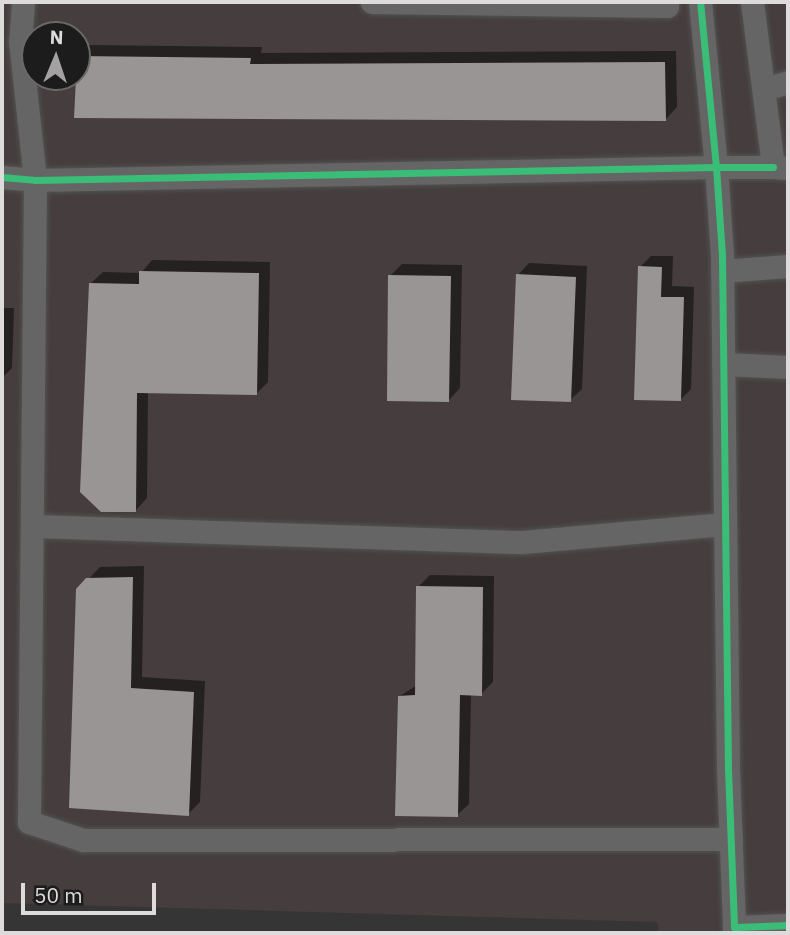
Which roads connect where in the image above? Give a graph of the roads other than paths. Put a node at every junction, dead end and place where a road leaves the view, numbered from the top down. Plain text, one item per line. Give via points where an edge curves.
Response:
1 (23, 2) edge
2 (372, 2) edge
3 (667, 2) edge
4 (700, 2) edge
5 (752, 2) edge
6 (788, 82) edge
7 (764, 89) junction
8 (716, 167) junction
9 (781, 168) edge
10 (2, 177) edge
11 (35, 180) junction
12 (788, 267) edge
13 (722, 271) junction
14 (723, 364) junction
15 (788, 367) edge
16 (724, 524) junction
17 (35, 526) junction
18 (731, 839) junction
19 (788, 925) edge

1 - 11 street via 20,41
2 - 3 street via 667,6
4 - 8 street
5 - 7 street
6 - 7 street
7 - 9 street
8 - 9 street
8 - 11 street
8 - 13 street
10 - 11 street
11 - 17 street
12 - 13 street
13 - 14 street
14 - 15 street
14 - 16 street
16 - 17 street via 523,542
16 - 18 street
17 - 18 street via 29,822 83,840
18 - 19 street via 734,927

